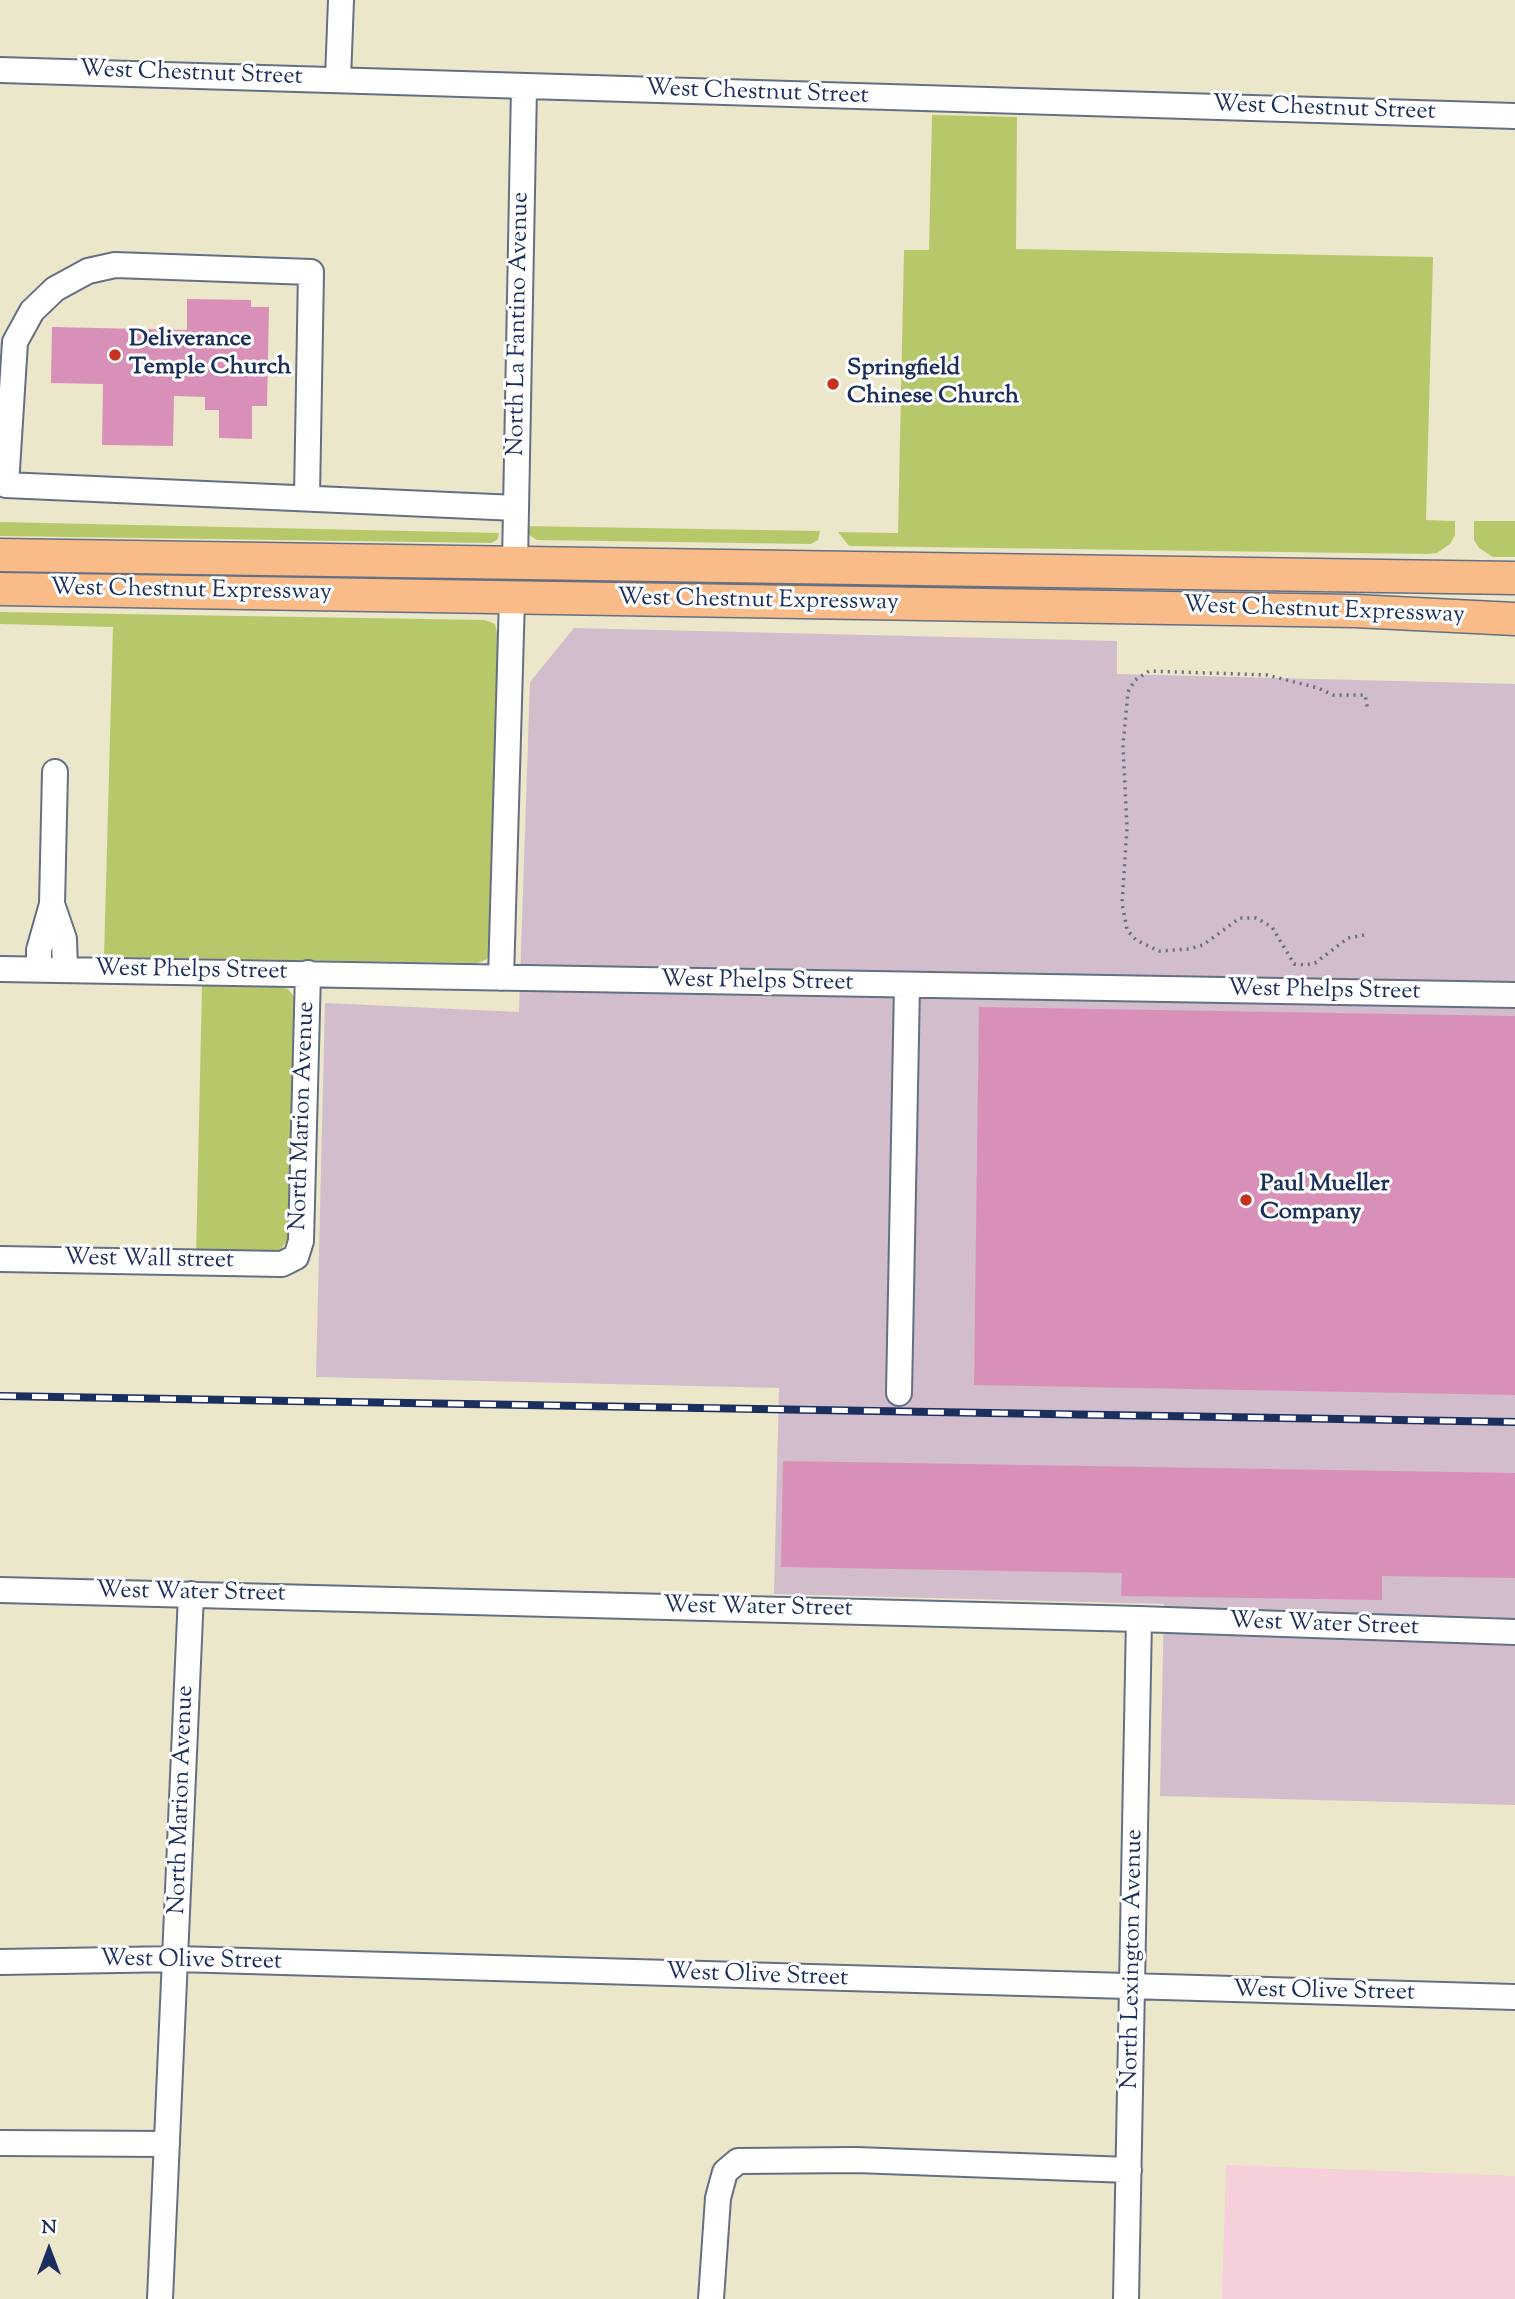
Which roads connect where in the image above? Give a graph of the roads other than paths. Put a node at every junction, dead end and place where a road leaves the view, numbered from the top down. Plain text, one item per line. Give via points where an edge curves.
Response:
1 (341, 0) edge
2 (0, 70) edge
3 (338, 79) junction
4 (524, 87) junction
5 (1515, 116) edge
6 (307, 496) junction
7 (516, 508) junction
8 (0, 555) edge
9 (515, 562) junction
10 (1515, 578) edge
11 (0, 589) edge
12 (512, 598) junction
13 (1515, 619) edge
14 (55, 772) dead end
15 (52, 904) junction
16 (0, 969) edge
17 (39, 969) junction
18 (65, 970) junction
19 (308, 974) junction
20 (501, 978) junction
21 (907, 986) junction
22 (1515, 995) edge
23 (296, 1257) joint
24 (0, 1259) edge
25 (899, 1393) dead end
26 (0, 1590) edge
27 (191, 1594) junction
28 (1139, 1619) junction
29 (1515, 1632) edge
30 (177, 1959) junction
31 (0, 1962) edge
32 (1134, 1988) junction
33 (1515, 1997) edge
34 (0, 2143) edge
35 (167, 2144) junction
36 (1129, 2170) junction
37 (160, 2299) edge
38 (711, 2299) edge
39 (1126, 2299) edge

1 - 3 street
2 - 3 street, West Chestnut Street
3 - 4 street, West Chestnut Street
4 - 5 street, West Chestnut Street
4 - 7 street, North La Fantino Avenue
6 - 6 street via 6,485 15,342 32,311 55,289 88,271 115,265 311,272
6 - 7 street
7 - 9 street, North La Fantino Avenue
8 - 9 main road, West Chestnut Expressway
9 - 10 main road, West Chestnut Expressway
11 - 12 main road, West Chestnut Expressway
12 - 13 main road, West Chestnut Expressway via 1341,611
12 - 20 street
14 - 15 street
15 - 17 street via 39,950
15 - 18 street via 64,939
16 - 17 street, West Phelps Street
17 - 18 street, West Phelps Street
18 - 19 street, West Phelps Street
19 - 20 street, West Phelps Street
19 - 23 street, North Marion Avenue via 301,1241
20 - 21 street, West Phelps Street
21 - 22 street, West Phelps Street
21 - 25 street
23 - 24 street, West Wall street via 282,1264
26 - 27 street, West Water Street
27 - 28 street, West Water Street
27 - 30 street, North Marion Avenue
28 - 29 street, West Water Street
28 - 32 street, North Lexington Avenue
30 - 31 street, West Olive Street
30 - 32 street, West Olive Street
30 - 35 street, North Marion Avenue
32 - 33 street, West Olive Street
32 - 36 street, North Lexington Avenue
34 - 35 street
35 - 37 street, North Marion Avenue
36 - 38 street via 856,2160 738,2161 725,2172 718,2198
36 - 39 street, North Lexington Avenue

